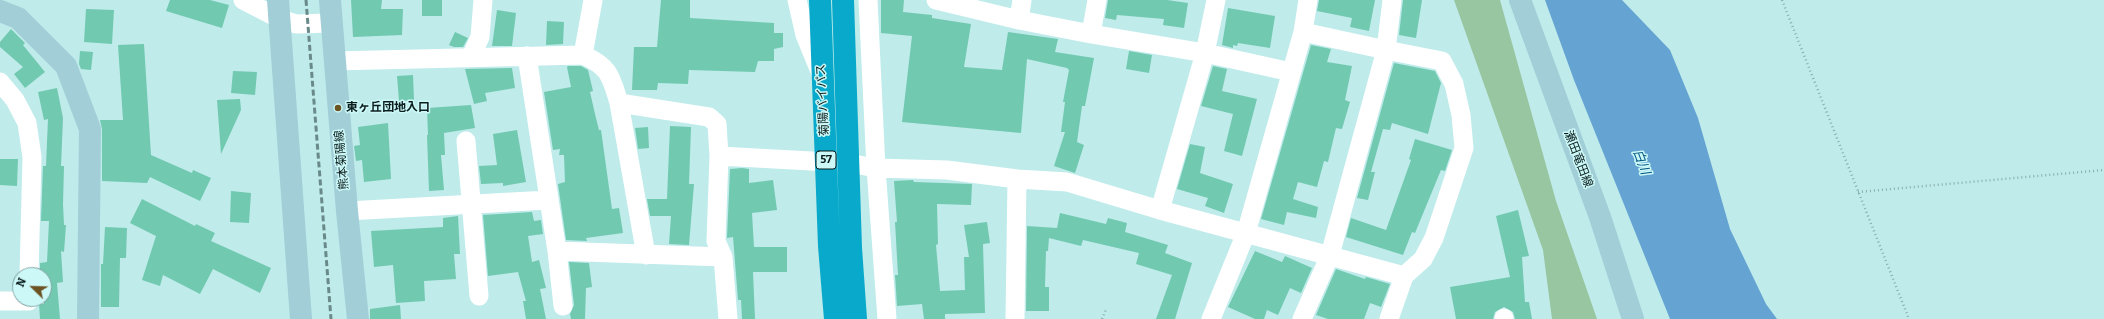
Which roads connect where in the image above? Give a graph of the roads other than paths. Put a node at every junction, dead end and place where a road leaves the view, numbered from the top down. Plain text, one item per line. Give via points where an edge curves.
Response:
1 (243, 0) edge
2 (330, 0) edge
3 (483, 0) edge
4 (594, 0) edge
5 (797, 0) edge
6 (820, 0) edge
7 (843, 0) edge
8 (868, 0) edge
9 (936, 0) edge
10 (1022, 0) edge
11 (1097, 0) edge
12 (1216, 0) edge
13 (1308, 0) edge
14 (1392, 0) edge
15 (1520, 0) edge
16 (278, 9) edge
17 (0, 11) edge
18 (1019, 20) junction
19 (330, 23) junction
20 (1303, 32) junction
21 (1091, 34) junction
22 (1386, 50) junction
23 (1205, 53) junction
24 (583, 55) junction
25 (527, 56) junction
26 (471, 57) junction
27 (334, 61) junction
28 (1291, 72) junction
29 (822, 75) junction
30 (0, 82) edge
31 (619, 103) junction
32 (466, 141) dead end
33 (719, 156) junction
34 (826, 162) junction
35 (848, 163) junction
36 (876, 168) junction
37 (1017, 179) junction
38 (548, 200) junction
39 (472, 204) junction
40 (1160, 210) junction
41 (346, 211) junction
42 (1246, 232) junction
43 (557, 251) junction
44 (646, 254) junction
45 (1330, 255) junction
46 (724, 257) junction
47 (29, 267) edge
48 (1404, 276) junction
49 (479, 296) dead end
50 (0, 301) edge
51 (12, 301) edge
52 (563, 306) dead end
53 (88, 319) edge
54 (301, 319) edge
55 (358, 319) edge
56 (728, 319) edge
57 (835, 319) edge
58 (856, 319) edge
59 (887, 319) edge
60 (1015, 319) edge
61 (1211, 319) edge
62 (1302, 319) edge
63 (1389, 319) edge
64 (1633, 319) edge

1 - 16 street
2 - 19 main road, 熊本菊陽線
3 - 26 street via 480,37
4 - 24 street
5 - 29 street via 805,35
6 - 29 highway, 菊陽バイパス / 57
7 - 35 highway, 菊陽バイパス / 57
8 - 36 street
9 - 18 street
10 - 18 street
11 - 21 street
12 - 23 street
13 - 20 street
14 - 22 street
15 - 64 main road, 瀬田竜田線 via 1600,217
16 - 19 street via 296,24
16 - 54 main road
17 - 53 main road via 18,18 66,66 90,129
18 - 21 street
19 - 27 main road, 熊本菊陽線
20 - 22 street
20 - 28 street
21 - 23 street
22 - 45 street
22 - 48 street via 1442,62 1454,84 1461,115 1464,148 1434,238 1423,258
23 - 28 street
23 - 40 street
24 - 25 street
24 - 31 street via 605,68
25 - 26 street
25 - 38 street
26 - 27 street
27 - 41 main road, 熊本菊陽線
28 - 42 street
29 - 34 highway, 菊陽バイパス / 57
30 - 47 street via 15,100 27,123 32,157
31 - 33 street via 709,117 717,124
31 - 44 street
32 - 39 street
33 - 34 street
33 - 46 street via 716,241
34 - 35 street
34 - 57 highway, 菊陽バイパス / 57
35 - 36 street
35 - 58 highway, 菊陽バイパス / 57
36 - 37 street via 948,170
36 - 59 street
37 - 40 street via 1067,182
37 - 60 street
38 - 39 street
38 - 43 street
39 - 41 street
39 - 49 street
40 - 42 street
41 - 55 main road, 熊本菊陽線
42 - 45 street
42 - 61 street
43 - 44 street
43 - 52 street
44 - 46 street
45 - 48 street
45 - 62 street
46 - 56 street
48 - 63 street
50 - 51 street

